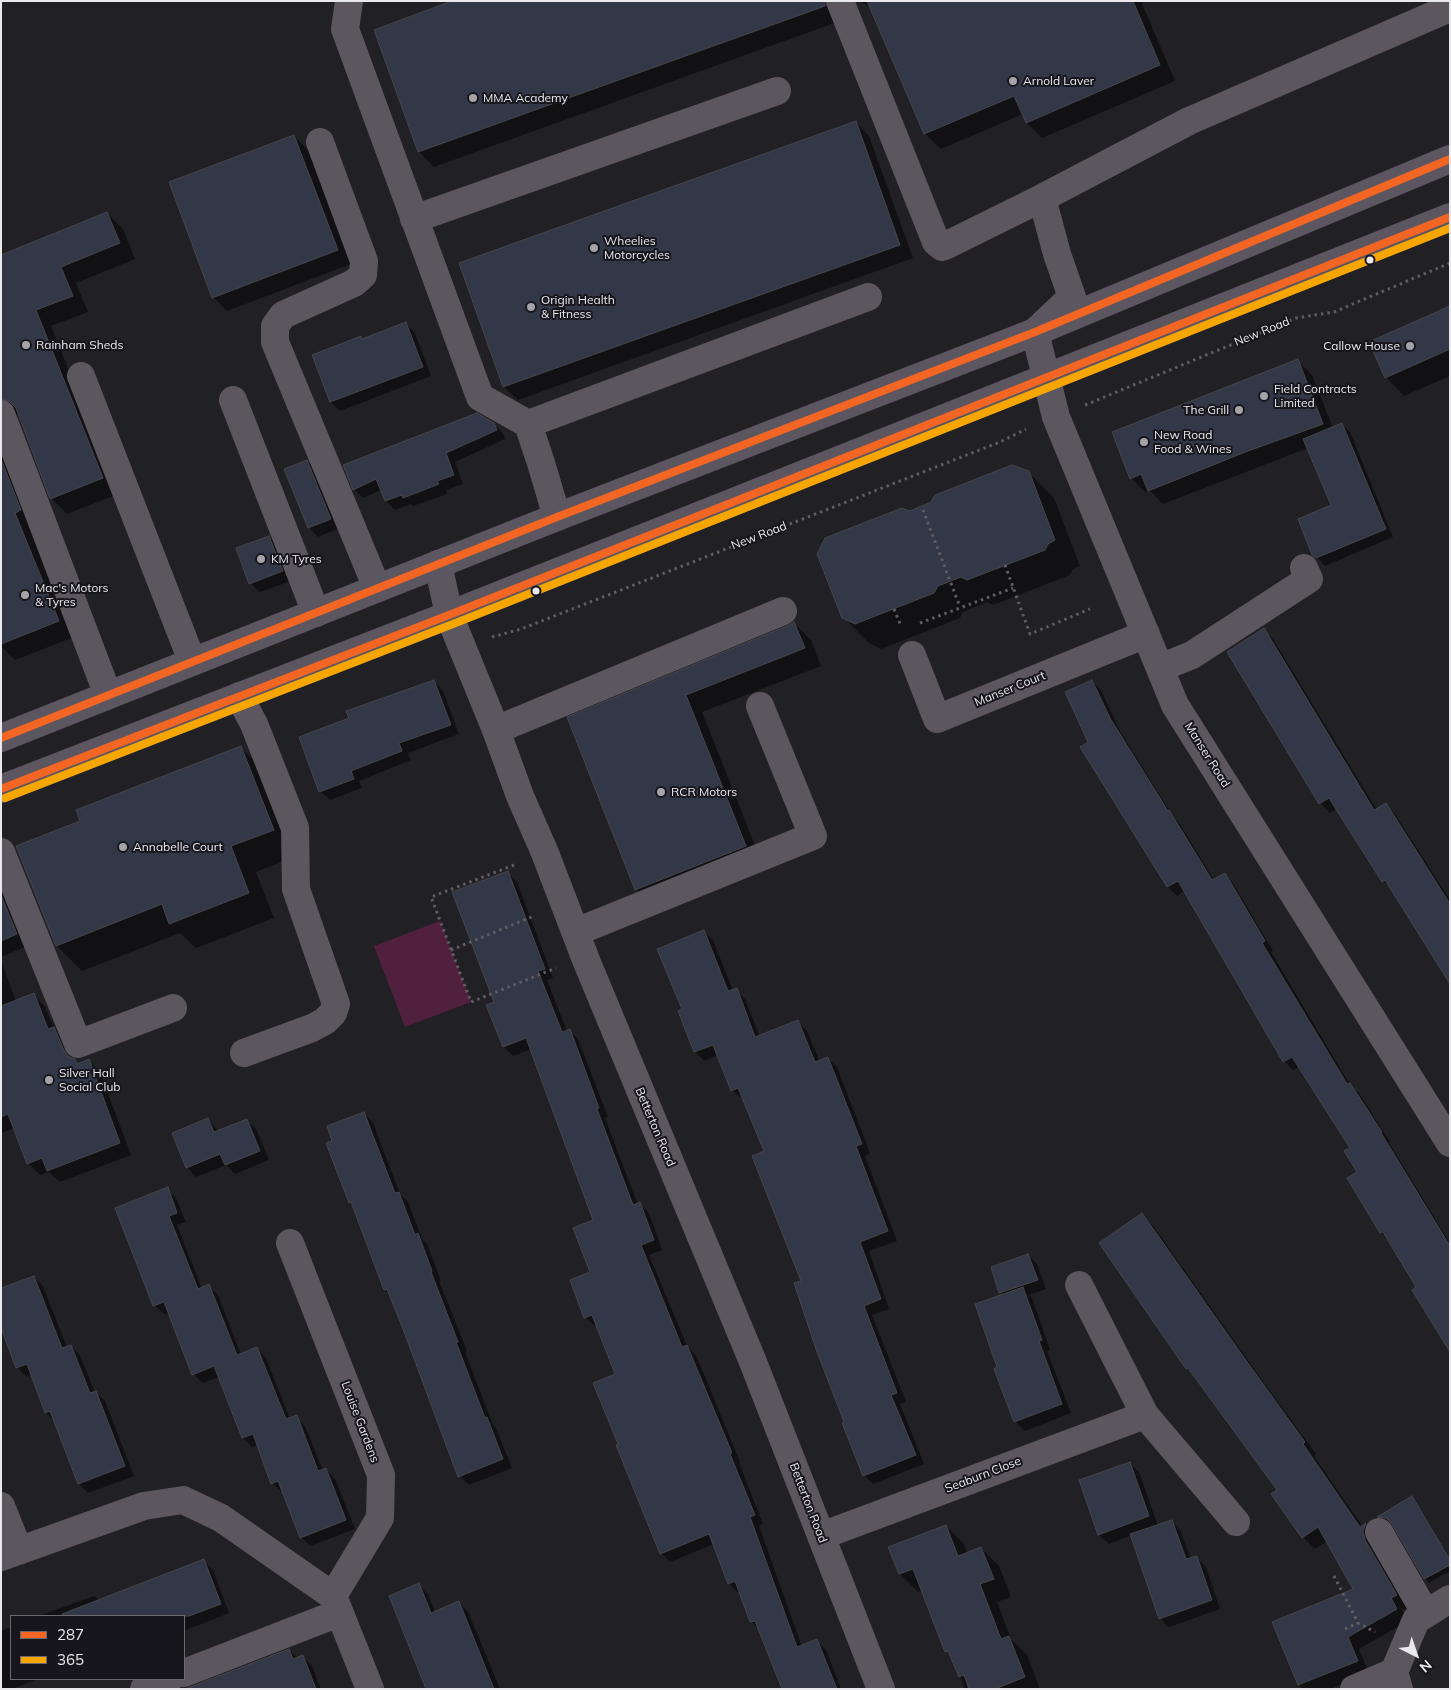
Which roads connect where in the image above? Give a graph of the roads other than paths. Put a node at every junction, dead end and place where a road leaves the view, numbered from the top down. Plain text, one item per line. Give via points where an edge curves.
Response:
1 (349, 1) edge
2 (840, 1) edge
3 (1450, 8) edge
4 (777, 91) dead end
5 (320, 142) dead end
6 (1450, 159) edge
7 (1042, 198) junction
8 (1450, 217) edge
9 (414, 219) junction
10 (868, 297) dead end
11 (1034, 332) junction
12 (81, 376) dead end
13 (1047, 378) junction
14 (234, 400) dead end
15 (1, 414) edge
16 (528, 424) junction
17 (557, 517) junction
18 (438, 564) junction
19 (1304, 568) dead end
20 (377, 588) junction
21 (783, 611) dead end
22 (316, 613) junction
23 (449, 615) junction
24 (1146, 634) junction
25 (912, 655) dead end
26 (192, 661) junction
27 (1160, 668) junction
28 (108, 695) junction
29 (239, 696) junction
30 (760, 706) dead end
31 (496, 730) junction
32 (1, 738) edge
33 (1, 789) edge
34 (1, 852) edge
35 (576, 932) junction
36 (173, 1008) dead end
37 (244, 1053) dead end
38 (1450, 1143) edge
39 (290, 1243) dead end
40 (1079, 1285) dead end
41 (1145, 1415) junction
42 (1, 1506) edge
43 (1236, 1522) dead end
44 (1379, 1532) dead end
45 (821, 1536) junction
46 (10, 1554) edge
47 (1450, 1599) edge
48 (336, 1604) junction
49 (1426, 1614) junction
50 (1399, 1670) edge
51 (185, 1673) edge
52 (185, 1676) edge
53 (166, 1680) edge
54 (144, 1689) edge
55 (190, 1689) edge
56 (370, 1689) edge
57 (881, 1689) edge
58 (1354, 1689) edge

1 - 9 street via 345,29
2 - 7 street via 936,242 942,247 947,245
3 - 7 street via 1189,121
4 - 9 street
5 - 20 street via 364,261 364,275 354,283 282,315 275,326 275,342
6 - 11 main road
7 - 11 street via 1072,296
8 - 13 main road
9 - 16 street via 480,397
10 - 16 street
11 - 13 street, Manser Road
11 - 17 main road
12 - 26 street
13 - 23 main road
13 - 24 street, Manser Road via 1056,417
14 - 22 street
15 - 28 street
16 - 17 street
17 - 18 main road
18 - 20 main road
18 - 23 street, Betterton Road
19 - 27 street via 1309,579 1192,655
20 - 22 main road
21 - 31 street
22 - 26 main road
23 - 29 main road
23 - 31 street, Betterton Road
24 - 25 street, Manser Court via 937,719
24 - 27 street, Manser Road
26 - 28 main road
27 - 38 street, Manser Road via 1175,705
28 - 32 main road
29 - 33 main road
29 - 37 street via 254,724 295,828 296,889 336,1004 325,1022
30 - 35 street via 813,836
31 - 35 street, Betterton Road
34 - 36 street via 78,1044
35 - 45 street, Betterton Road
39 - 48 street, Louise Gardens via 381,1475 380,1518
40 - 41 street
41 - 43 street
41 - 45 street, Seaburn Close
42 - 46 street
44 - 49 street
45 - 57 street, Betterton Road
46 - 48 street via 144,1506 182,1500 221,1518
47 - 49 street
48 - 51 street
48 - 56 street
49 - 50 street via 1416,1620
50 - 58 street
52 - 55 street
53 - 54 street

